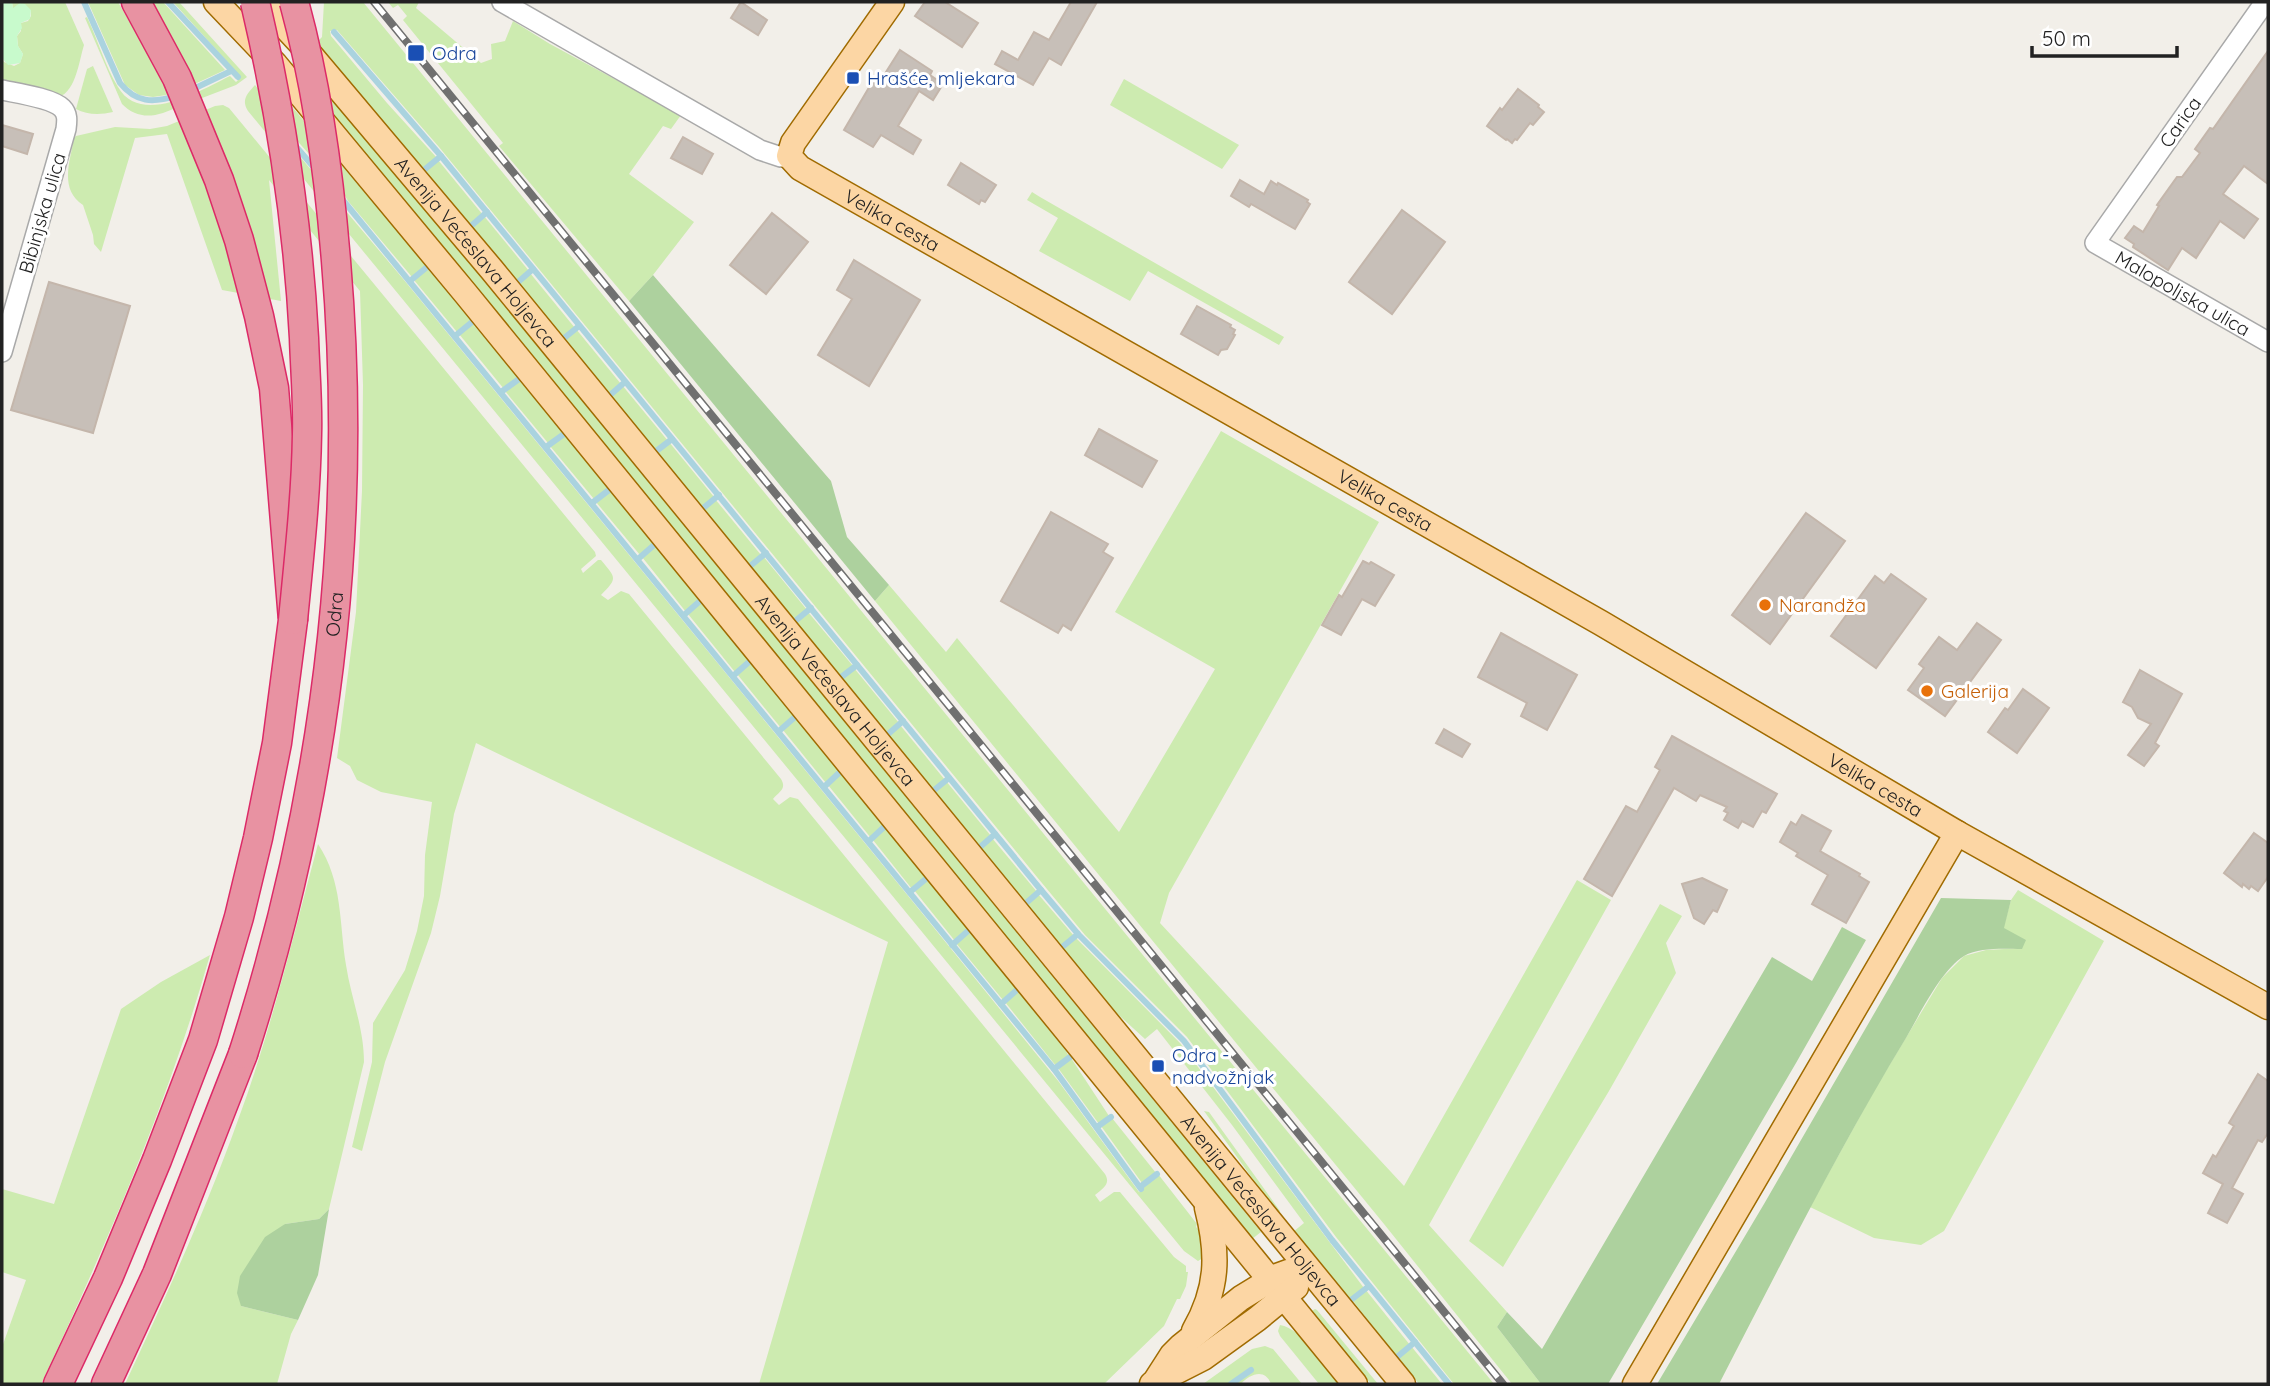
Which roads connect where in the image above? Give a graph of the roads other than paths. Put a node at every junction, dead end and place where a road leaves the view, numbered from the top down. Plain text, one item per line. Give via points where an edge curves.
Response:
1 (136, 2) edge
2 (216, 2) edge
3 (256, 2) edge
4 (262, 2) edge
5 (294, 2) edge
6 (502, 2) edge
7 (892, 2) edge
8 (2265, 2) edge
9 (2, 90) edge
10 (789, 156) junction
11 (2095, 243) joint
12 (2268, 342) edge
13 (2, 352) edge
14 (293, 620) junction
15 (1957, 833) junction
16 (2268, 1007) edge
17 (1205, 1201) junction
18 (1309, 1270) junction
19 (1277, 1289) junction
20 (1190, 1339) junction
21 (1153, 1383) edge
22 (58, 1384) edge
23 (106, 1384) edge
24 (1355, 1384) edge
25 (1403, 1384) edge
26 (1635, 1384) edge

1 - 14 highway, bridge via 177,78 219,180 259,317 274,388
2 - 17 main road, Avenija Većeslava Holjevca via 275,64 474,304
3 - 14 highway, bridge via 294,211 302,298 306,490
4 - 18 main road, Avenija Većeslava Holjevca via 492,271
5 - 23 highway, Odra, bridge via 318,106 331,205 342,362 343,507 328,678 300,846 264,991 157,1274
6 - 10 street, Velika cesta via 760,150
7 - 10 main road via 793,143
8 - 11 street, Carica
9 - 13 street, Bibinjska ulica via 54,103 65,114 66,129
10 - 15 main road, Velika cesta via 823,182 1601,623
11 - 12 street, Malopoljska ulica
14 - 22 highway via 277,743 258,838 203,1040 108,1278
15 - 16 main road, Velika cesta
15 - 26 main road
17 - 19 main road, Avenija Većeslava Holjevca
17 - 20 main road via 1214,1241 1214,1279
18 - 19 main road
18 - 25 main road, Avenija Većeslava Holjevca
19 - 20 main road via 1241,1298
19 - 21 main road via 1203,1358
19 - 24 main road, Avenija Većeslava Holjevca
20 - 21 main road

